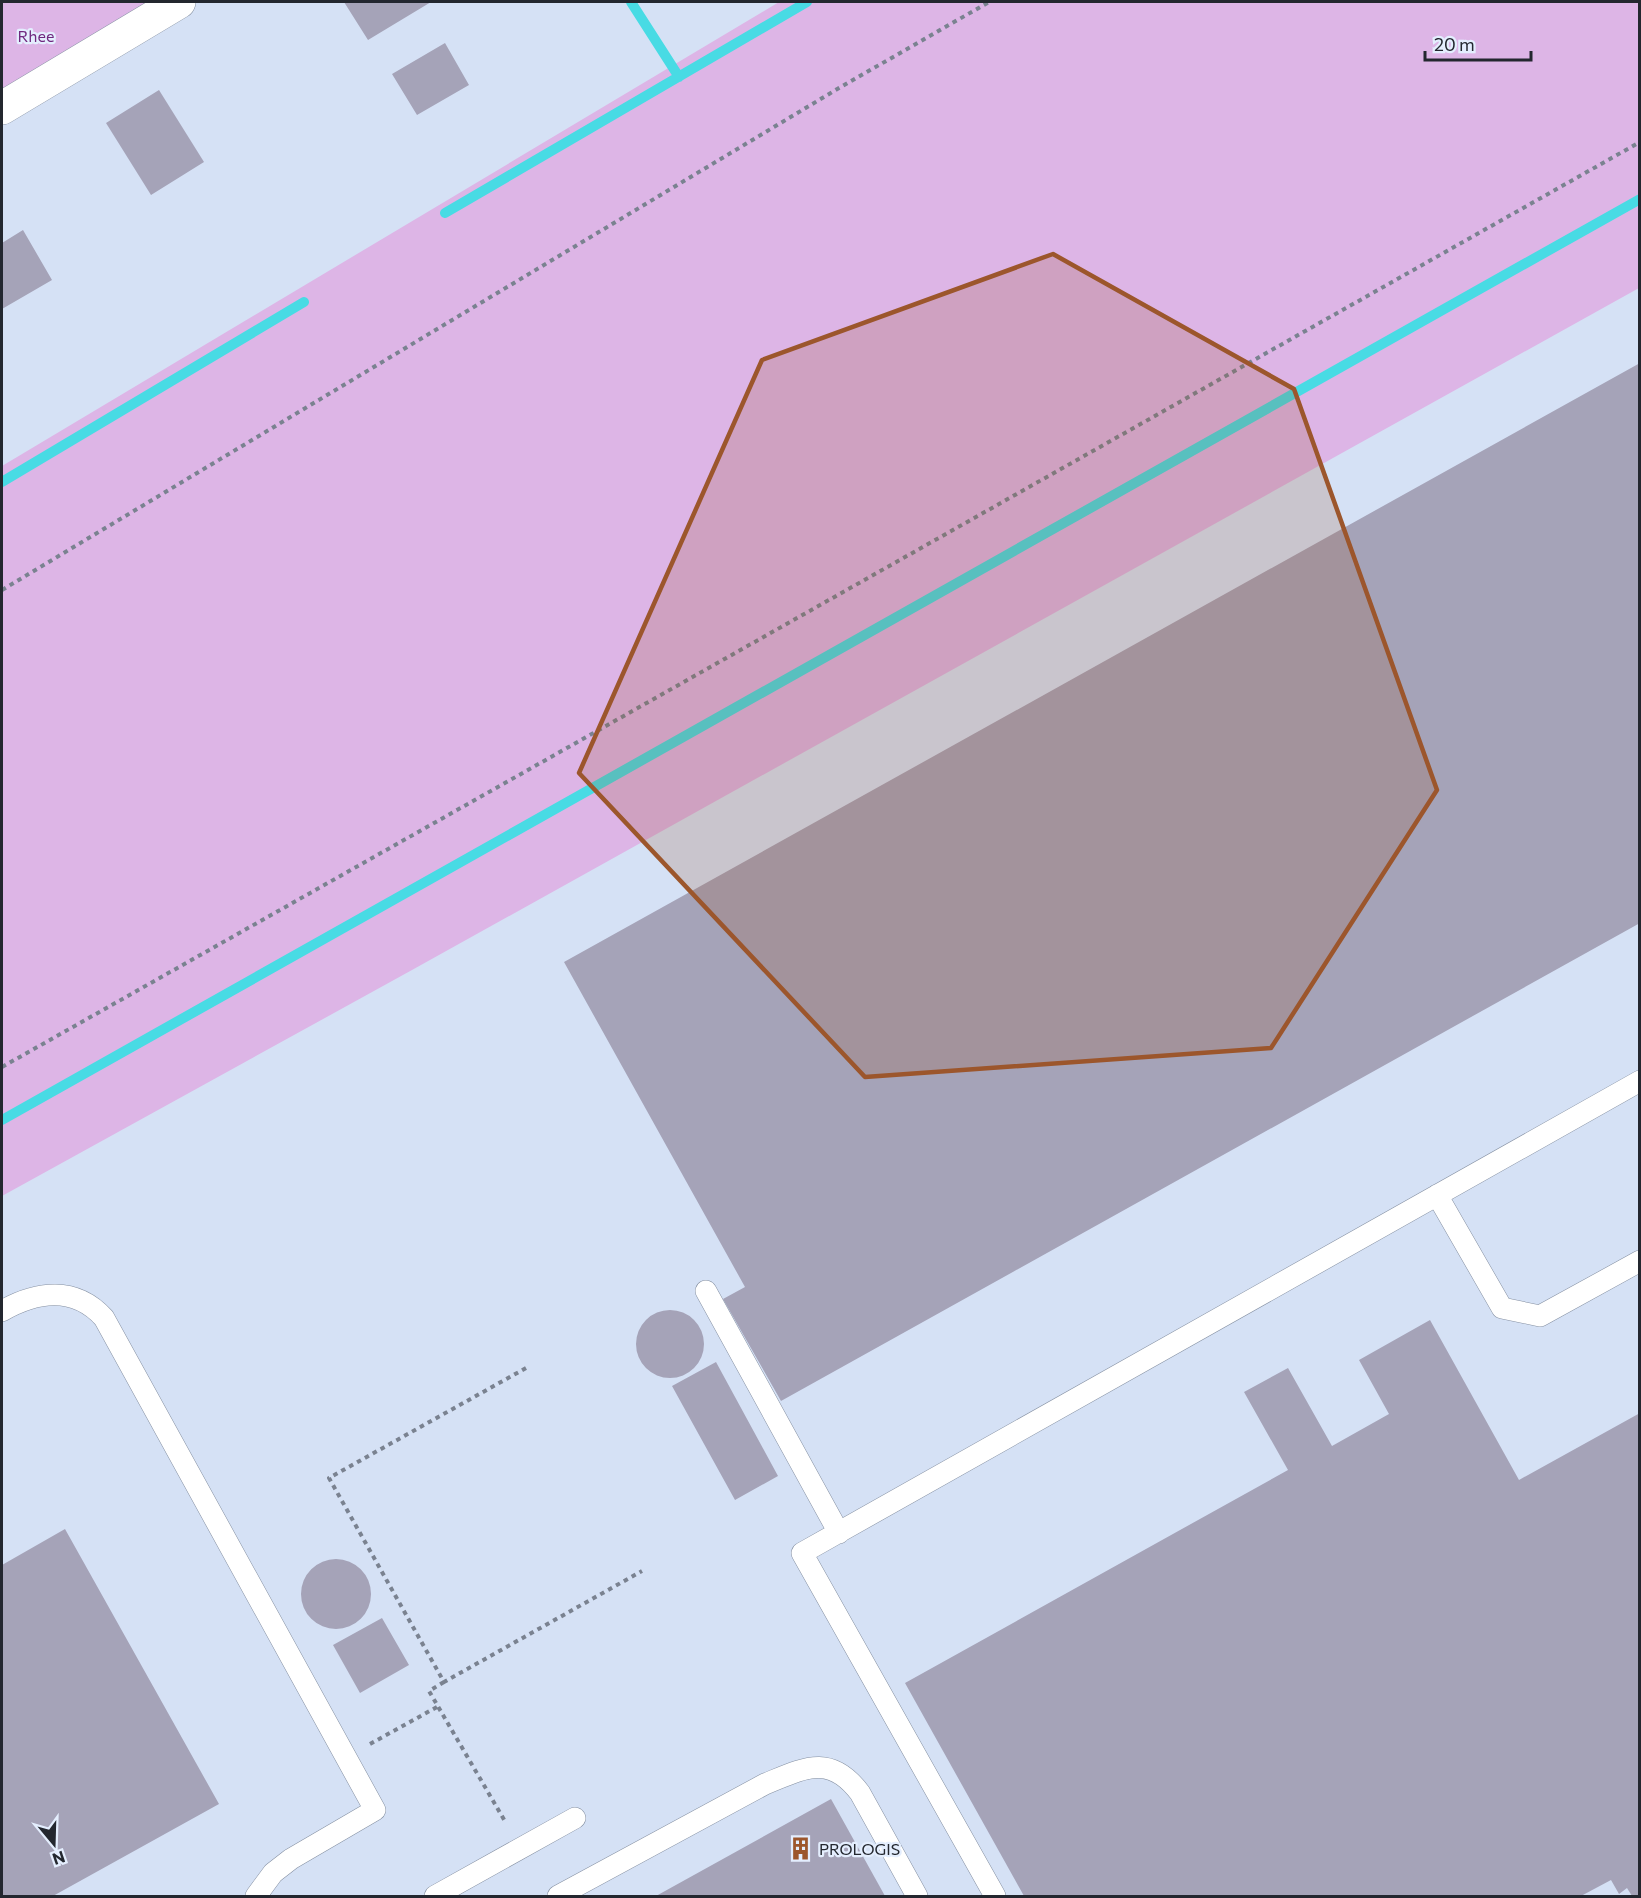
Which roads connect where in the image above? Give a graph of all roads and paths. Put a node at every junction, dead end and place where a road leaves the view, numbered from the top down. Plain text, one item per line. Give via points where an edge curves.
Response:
1 (180, 2) edge
2 (989, 2) edge
3 (2, 108) edge
4 (1640, 142) edge
5 (2, 590) edge
6 (2, 1067) edge
7 (1640, 1081) edge
8 (1437, 1195) junction
9 (1640, 1261) edge
10 (706, 1291) dead end
11 (2, 1311) edge
12 (526, 1368) dead end
13 (838, 1533) junction
14 (642, 1571) dead end
15 (444, 1682) junction
16 (437, 1707) junction
17 (346, 1757) junction
18 (575, 1818) dead end
19 (521, 1848) junction
20 (256, 1896) edge
21 (435, 1896) edge
22 (558, 1896) edge
23 (917, 1896) edge
24 (995, 1896) edge

1 - 3 street
2 - 5 path
4 - 6 path
7 - 8 lane
8 - 9 lane via 1502,1308 1540,1316
8 - 13 lane
10 - 13 lane
11 - 17 lane via 27,1299 61,1295 88,1302 104,1318
12 - 15 path via 329,1478
13 - 24 lane via 802,1553
14 - 15 path
15 - 16 path via 429,1691
16 - 17 path
16 - 19 path
17 - 20 lane via 375,1810 291,1858 273,1873
18 - 19 lane
19 - 21 lane
22 - 23 lane via 765,1785 818,1766 849,1779

